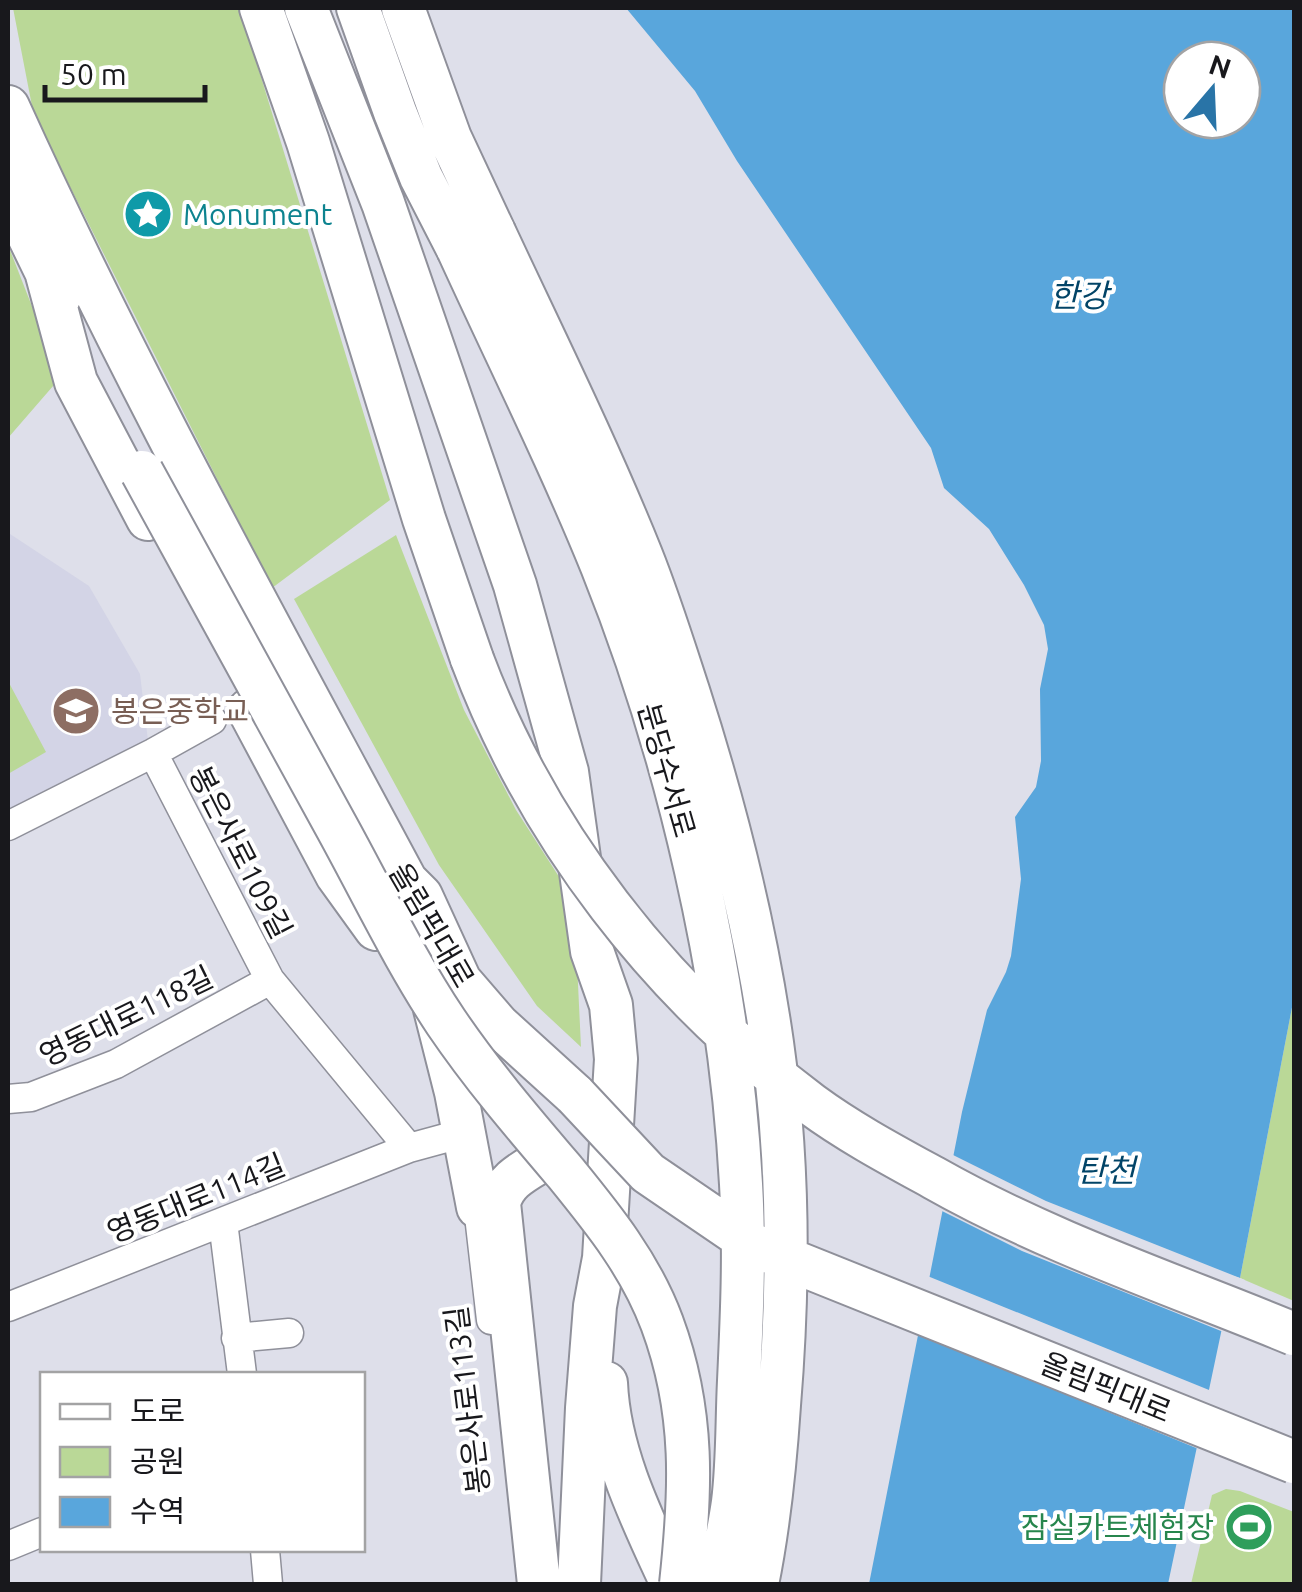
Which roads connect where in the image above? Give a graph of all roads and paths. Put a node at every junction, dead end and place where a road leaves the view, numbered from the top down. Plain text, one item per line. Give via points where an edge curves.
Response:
1 (261, 8) edge
2 (306, 8) edge
3 (358, 8) edge
4 (403, 8) edge
5 (8, 107) edge
6 (8, 174) edge
7 (46, 272) junction
8 (212, 720) dead end
9 (153, 753) junction
10 (8, 826) edge
11 (406, 881) junction
12 (270, 980) junction
13 (435, 1010) junction
14 (8, 1098) edge
15 (464, 1133) junction
16 (409, 1148) junction
17 (478, 1207) joint
18 (223, 1222) junction
19 (754, 1246) junction
20 (604, 1258) junction
21 (8, 1307) edge
22 (290, 1332) dead end
23 (1294, 1334) edge
24 (236, 1338) junction
25 (242, 1372) edge
26 (1294, 1462) edge
27 (40, 1533) edge
28 (8, 1546) edge
29 (265, 1552) edge
30 (268, 1584) edge
31 (521, 1584) edge
32 (539, 1584) edge
33 (579, 1584) edge
34 (672, 1584) edge
35 (681, 1584) edge
36 (718, 1584) edge
37 (757, 1584) edge

1 - 23 highway, bridge via 490,706 524,775 611,907 663,970 813,1106 1006,1215
2 - 20 highway via 383,204 514,585 567,772 592,951 611,1005 616,1060
3 - 36 highway, 분당수서로, bridge via 421,177 602,568 691,851 721,1006 741,1183 744,1271 733,1500
4 - 37 highway, 분당수서로, bridge via 450,138 642,557 711,762 746,899 772,1043 786,1249 778,1424
5 - 11 highway, 올림픽대로 via 149,402
6 - 7 highway
7 - 13 highway via 76,382 336,875
7 - 35 highway, bridge via 142,472 392,935 446,1023 606,1222 648,1288 686,1418 690,1469
8 - 9 street, 봉은사로109길
9 - 10 street, 봉은사로109길
9 - 12 street, 봉은사로109길
11 - 13 highway
11 - 19 highway, 올림픽대로, bridge via 421,896 460,981 498,1026 648,1172
12 - 14 street, 영동대로118길 via 116,1064
12 - 16 street
13 - 15 highway
15 - 16 street, 영동대로114길
15 - 17 highway
16 - 18 street, 영동대로114길
17 - 31 street, 봉은사로113길
18 - 21 street, 영동대로114길
18 - 24 street
19 - 26 highway, 올림픽대로, bridge
19 - 32 highway, bridge via 548,1156 502,1190
20 - 33 highway via 594,1323
20 - 34 highway via 609,1412 628,1481
22 - 24 street
24 - 25 street
27 - 28 street
29 - 30 street

